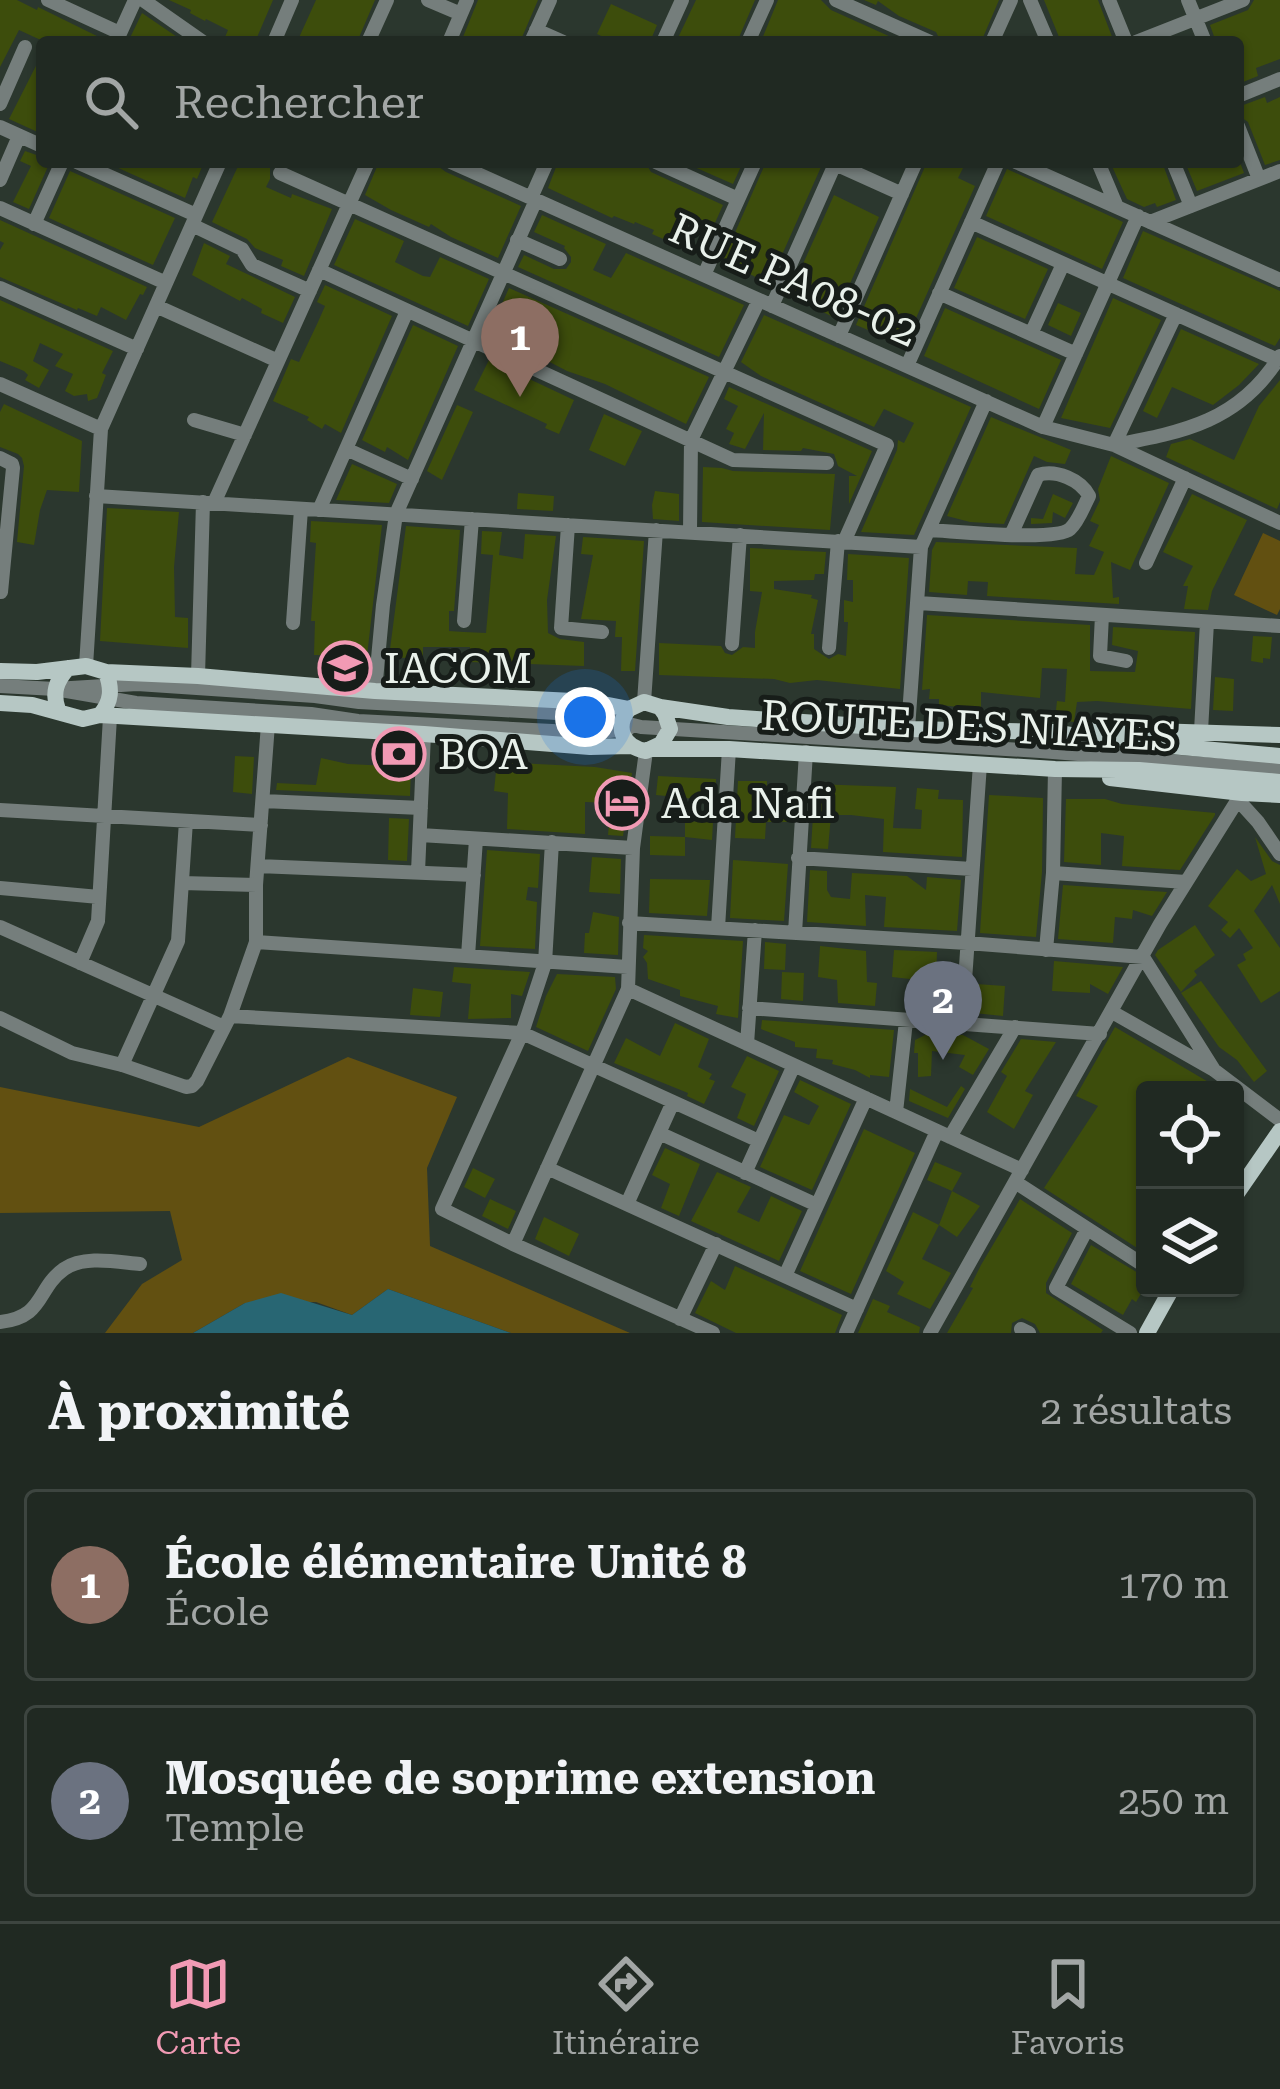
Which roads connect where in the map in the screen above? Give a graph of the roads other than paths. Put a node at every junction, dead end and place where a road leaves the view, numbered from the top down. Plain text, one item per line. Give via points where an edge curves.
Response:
1 (48, 0) edge
2 (139, 0) edge
3 (292, 0) edge
4 (387, 0) edge
5 (428, 0) edge
6 (550, 0) edge
7 (682, 0) edge
8 (766, 0) edge
9 (836, 0) edge
10 (1011, 0) edge
11 (1030, 0) edge
12 (1109, 0) edge
13 (1188, 0) edge
14 (1243, 0) edge
15 (464, 7) edge
16 (1196, 19) junction
17 (116, 36) edge
18 (119, 36) edge
19 (194, 36) edge
20 (277, 36) edge
21 (371, 36) edge
22 (451, 36) edge
23 (534, 36) edge
24 (666, 36) edge
25 (751, 36) edge
26 (917, 36) edge
27 (995, 36) edge
28 (1045, 36) edge
29 (1124, 36) edge
30 (1152, 36) edge
31 (1203, 36) edge
32 (25, 47) dead end
33 (1280, 79) edge
34 (1244, 94) edge
35 (0, 104) edge
36 (0, 128) edge
37 (19, 136) junction
38 (1244, 141) edge
39 (36, 143) edge
40 (59, 168) edge
41 (89, 168) edge
42 (217, 168) edge
43 (365, 168) edge
44 (464, 168) edge
45 (545, 168) edge
46 (751, 168) edge
47 (831, 168) edge
48 (844, 168) edge
49 (913, 168) edge
50 (995, 168) edge
51 (1029, 168) edge
52 (1101, 168) edge
53 (1175, 168) edge
54 (691, 169) edge
55 (1280, 171) edge
56 (280, 173) dead end
57 (1259, 179) junction
58 (0, 180) edge
59 (902, 194) junction
60 (533, 199) junction
61 (738, 199) junction
62 (349, 204) junction
63 (1191, 206) junction
64 (1117, 207) junction
65 (0, 208) edge
66 (1144, 219) junction
67 (194, 220) junction
68 (971, 222) junction
69 (34, 224) junction
70 (517, 240) junction
71 (560, 259) dead end
72 (1063, 264) junction
73 (319, 270) junction
74 (503, 273) junction
75 (704, 275) junction
76 (1280, 280) edge
77 (166, 283) junction
78 (1108, 284) junction
79 (0, 288) edge
80 (310, 291) junction
81 (939, 293) junction
82 (765, 303) junction
83 (156, 306) junction
84 (407, 311) junction
85 (1175, 314) junction
86 (1030, 334) junction
87 (839, 336) junction
88 (473, 341) junction
89 (137, 349) junction
90 (1076, 354) junction
91 (278, 361) junction
92 (907, 366) junction
93 (1277, 366) edge
94 (724, 372) junction
95 (0, 384) edge
96 (986, 401) junction
97 (194, 420) dead end
98 (1043, 427) junction
99 (101, 429) junction
100 (245, 434) junction
101 (691, 440) junction
102 (1114, 445) junction
103 (346, 449) junction
104 (0, 458) edge
105 (827, 463) dead end
106 (412, 478) junction
107 (1185, 478) junction
108 (96, 496) junction
109 (208, 503) junction
110 (302, 508) junction
111 (319, 510) junction
112 (396, 514) junction
113 (472, 519) junction
114 (1280, 523) edge
115 (568, 525) junction
116 (3, 527) edge
117 (656, 530) junction
118 (928, 530) junction
119 (690, 532) junction
120 (740, 535) junction
121 (1011, 536) junction
122 (841, 542) junction
123 (921, 547) junction
124 (1146, 563) dead end
125 (1, 592) edge
126 (918, 603) junction
127 (1102, 615) junction
128 (464, 621) dead end
129 (1207, 622) junction
130 (293, 623) dead end
131 (1280, 626) edge
132 (602, 632) dead end
133 (732, 644) dead end
134 (829, 647) dead end
135 (1126, 661) dead end
136 (77, 667) junction
137 (0, 671) edge
138 (198, 676) junction
139 (0, 686) edge
140 (56, 689) junction
141 (375, 691) junction
142 (107, 698) junction
143 (0, 703) edge
144 (58, 710) junction
145 (268, 724) junction
146 (638, 727) junction
147 (670, 729) junction
148 (908, 729) junction
149 (1201, 731) junction
150 (1053, 732) junction
151 (424, 734) junction
152 (1280, 735) edge
153 (729, 749) junction
154 (806, 752) junction
155 (1280, 756) edge
156 (980, 764) junction
157 (1059, 769) junction
158 (1280, 770) edge
159 (1280, 782) edge
160 (1280, 795) edge
161 (1240, 796) junction
162 (263, 801) junction
163 (421, 808) junction
164 (0, 810) edge
165 (104, 816) junction
166 (185, 820) junction
167 (261, 825) junction
168 (420, 835) junction
169 (476, 838) junction
170 (552, 842) junction
171 (633, 848) junction
172 (1280, 854) edge
173 (798, 858) junction
174 (258, 866) junction
175 (972, 868) junction
176 (418, 872) junction
177 (1053, 873) junction
178 (474, 874) junction
179 (1186, 882) junction
180 (182, 883) junction
181 (256, 885) junction
182 (0, 888) edge
183 (99, 897) junction
184 (629, 923) junction
185 (0, 927) edge
186 (718, 928) junction
187 (754, 930) junction
188 (795, 933) junction
189 (256, 942) junction
190 (967, 943) junction
191 (1046, 950) junction
192 (468, 956) junction
193 (1143, 957) junction
194 (80, 963) junction
195 (545, 963) junction
196 (628, 967) junction
197 (628, 989) junction
198 (153, 995) junction
199 (749, 1009) junction
200 (1112, 1012) junction
201 (0, 1018) edge
202 (227, 1021) junction
203 (906, 1021) junction
204 (962, 1024) junction
205 (1015, 1027) junction
206 (522, 1034) junction
207 (1100, 1034) junction
208 (747, 1044) junction
209 (122, 1065) junction
210 (794, 1065) junction
211 (593, 1066) junction
212 (1214, 1070) junction
213 (866, 1098) junction
214 (673, 1102) junction
215 (896, 1112) junction
216 (1280, 1120) edge
217 (1280, 1131) edge
218 (658, 1133) junction
219 (943, 1134) junction
220 (760, 1142) junction
221 (547, 1168) junction
222 (745, 1173) junction
223 (1019, 1176) junction
224 (1240, 1189) edge
225 (627, 1204) junction
226 (817, 1205) junction
227 (1087, 1229) junction
228 (513, 1244) junction
229 (716, 1244) junction
230 (1136, 1260) edge
231 (140, 1264) dead end
232 (785, 1276) junction
233 (1167, 1297) edge
234 (857, 1309) junction
235 (680, 1319) junction
236 (0, 1322) edge
237 (713, 1333) edge
238 (846, 1333) edge
239 (930, 1333) edge
240 (1130, 1333) edge
241 (1147, 1333) edge

1 - 17 street
2 - 18 street
2 - 19 street
3 - 20 street
4 - 21 street
5 - 15 street
6 - 23 street
7 - 24 street
8 - 25 street
9 - 26 street
10 - 27 street
11 - 28 street
12 - 29 street
13 - 16 street
14 - 16 street
15 - 22 street
16 - 30 street
16 - 31 street
32 - 35 street
33 - 34 street
36 - 37 street
37 - 39 street
37 - 58 street
38 - 57 street
40 - 69 street
41 - 67 street
42 - 67 street
43 - 62 street
44 - 60 street, RUE PA08-02
45 - 60 street
46 - 61 street
47 - 82 street
48 - 59 street
49 - 59 street
50 - 68 street
51 - 64 street
52 - 64 street
53 - 63 street
54 - 61 street
55 - 57 street
56 - 62 street
57 - 63 street
59 - 87 street
60 - 70 street
60 - 75 street, RUE PA08-02
61 - 75 street
62 - 73 street
62 - 74 street
63 - 66 street
64 - 66 street
65 - 69 street
66 - 76 street
66 - 78 street
67 - 77 street
67 - 80 street via 242,249 252,265
68 - 72 street
68 - 81 street
69 - 77 street
70 - 71 street
70 - 74 street
72 - 78 street
72 - 86 street
73 - 80 street
73 - 84 street
74 - 88 street
74 - 94 street
75 - 82 street, RUE PA08-02
77 - 83 street
78 - 85 street
78 - 90 street
79 - 89 street
80 - 91 street
81 - 86 street
81 - 92 street
82 - 87 street, RUE PA08-02
82 - 94 street
83 - 89 street
83 - 91 street
84 - 88 street
84 - 103 street
85 - 93 street
85 - 102 street
86 - 90 street
87 - 92 street, RUE PA08-02
88 - 101 street
88 - 106 street
89 - 99 street
90 - 98 street
91 - 100 street
92 - 96 street, RUE PA08-02
93 - 102 street via 1219,416
94 - 101 street
94 - 122 street via 887,445
95 - 99 street
96 - 98 street, RUE PA08-02
96 - 118 street
97 - 100 street
98 - 102 street, RUE PA08-02
99 - 108 street
100 - 109 street
101 - 105 street via 733,460
101 - 119 street
102 - 107 street, RUE PA08-02
103 - 106 street
103 - 111 street
104 - 116 street via 14,468
106 - 112 street
107 - 114 street, RUE PA08-02
107 - 124 street
108 - 109 street
108 - 136 street
109 - 110 street
109 - 138 street
110 - 111 street
110 - 130 street
111 - 112 street
112 - 113 street
112 - 141 street
113 - 115 street
113 - 128 street
115 - 117 street
115 - 132 street via 561,628
116 - 125 street
117 - 119 street
117 - 146 street
118 - 121 street
118 - 123 street
119 - 120 street
120 - 122 street
120 - 133 street
121 - 121 street via 1039,475 1085,488 1089,496 1069,530
122 - 123 street
122 - 134 street
123 - 126 street
126 - 127 street
126 - 148 street
127 - 129 street
127 - 135 street via 1100,656
129 - 131 street
129 - 149 street
136 - 137 main road
136 - 140 main road via 61,675
136 - 142 main road
138 - 141 main road
138 - 142 main road
139 - 140 street
140 - 142 street
140 - 144 main road
141 - 146 main road via 593,702
142 - 144 main road, ROUTE DES NIAYES via 83,719
142 - 145 main road, ROUTE DES NIAYES
142 - 146 street via 358,721 591,733
142 - 165 street
143 - 144 main road, ROUTE DES NIAYES
145 - 151 main road, ROUTE DES NIAYES
145 - 162 street
146 - 147 street
146 - 147 main road via 665,714
146 - 148 main road via 728,717
146 - 151 main road, ROUTE DES NIAYES via 590,747
146 - 153 main road, ROUTE DES NIAYES
146 - 171 street
147 - 158 street
148 - 150 main road
149 - 150 main road
149 - 152 main road
150 - 155 main road
151 - 163 street
153 - 154 main road, ROUTE DES NIAYES
153 - 186 street
154 - 156 main road, ROUTE DES NIAYES
154 - 173 street
156 - 157 main road, ROUTE DES NIAYES
156 - 175 street
157 - 159 main road, ROUTE DES NIAYES
157 - 161 main road
157 - 177 street
160 - 161 main road
161 - 172 street
161 - 179 street
162 - 163 street
162 - 167 street
163 - 168 street
164 - 165 street
165 - 166 street
165 - 183 street
166 - 167 street
166 - 180 street
167 - 174 street
168 - 169 street
168 - 176 street
169 - 170 street
169 - 178 street
170 - 171 street
170 - 195 street
171 - 184 street
173 - 175 street
173 - 188 street
174 - 176 street
174 - 181 street
175 - 190 street
176 - 178 street
177 - 179 street
177 - 191 street
178 - 192 street
179 - 193 street
180 - 181 street
180 - 198 street via 178,941
181 - 189 street
182 - 183 street
183 - 194 street
184 - 186 street
184 - 196 street
185 - 194 street
186 - 187 street
187 - 188 street
187 - 199 street
188 - 190 street
189 - 192 street
189 - 202 street
190 - 191 street
190 - 204 street
191 - 193 street
192 - 195 street
193 - 200 street
193 - 212 street
194 - 198 street
195 - 196 street
195 - 206 street
196 - 197 street
197 - 208 street
197 - 211 street
198 - 202 street
198 - 209 street
199 - 203 street
199 - 208 street
200 - 207 street
200 - 212 street
201 - 209 street via 72,1053
202 - 206 street
202 - 209 street via 193,1086
203 - 204 street
203 - 215 street
204 - 205 street
205 - 207 street
205 - 219 street
206 - 211 street
206 - 228 street via 442,1209
207 - 223 street
208 - 210 street
210 - 213 street
210 - 220 street
211 - 214 street
211 - 221 street
212 - 216 street
213 - 215 street
213 - 226 street
214 - 218 street
214 - 220 street
215 - 219 street
217 - 224 main road
218 - 222 street
218 - 225 street
219 - 223 street
219 - 234 street
220 - 222 street
221 - 225 street
221 - 228 street
222 - 226 street
223 - 227 street
223 - 239 street
225 - 229 street
226 - 232 street
227 - 230 street
227 - 240 street via 1057,1288
228 - 235 street
229 - 232 street
229 - 235 street
231 - 236 street via 72,1265 32,1310
232 - 234 street
233 - 241 main road
234 - 238 street
235 - 237 street

